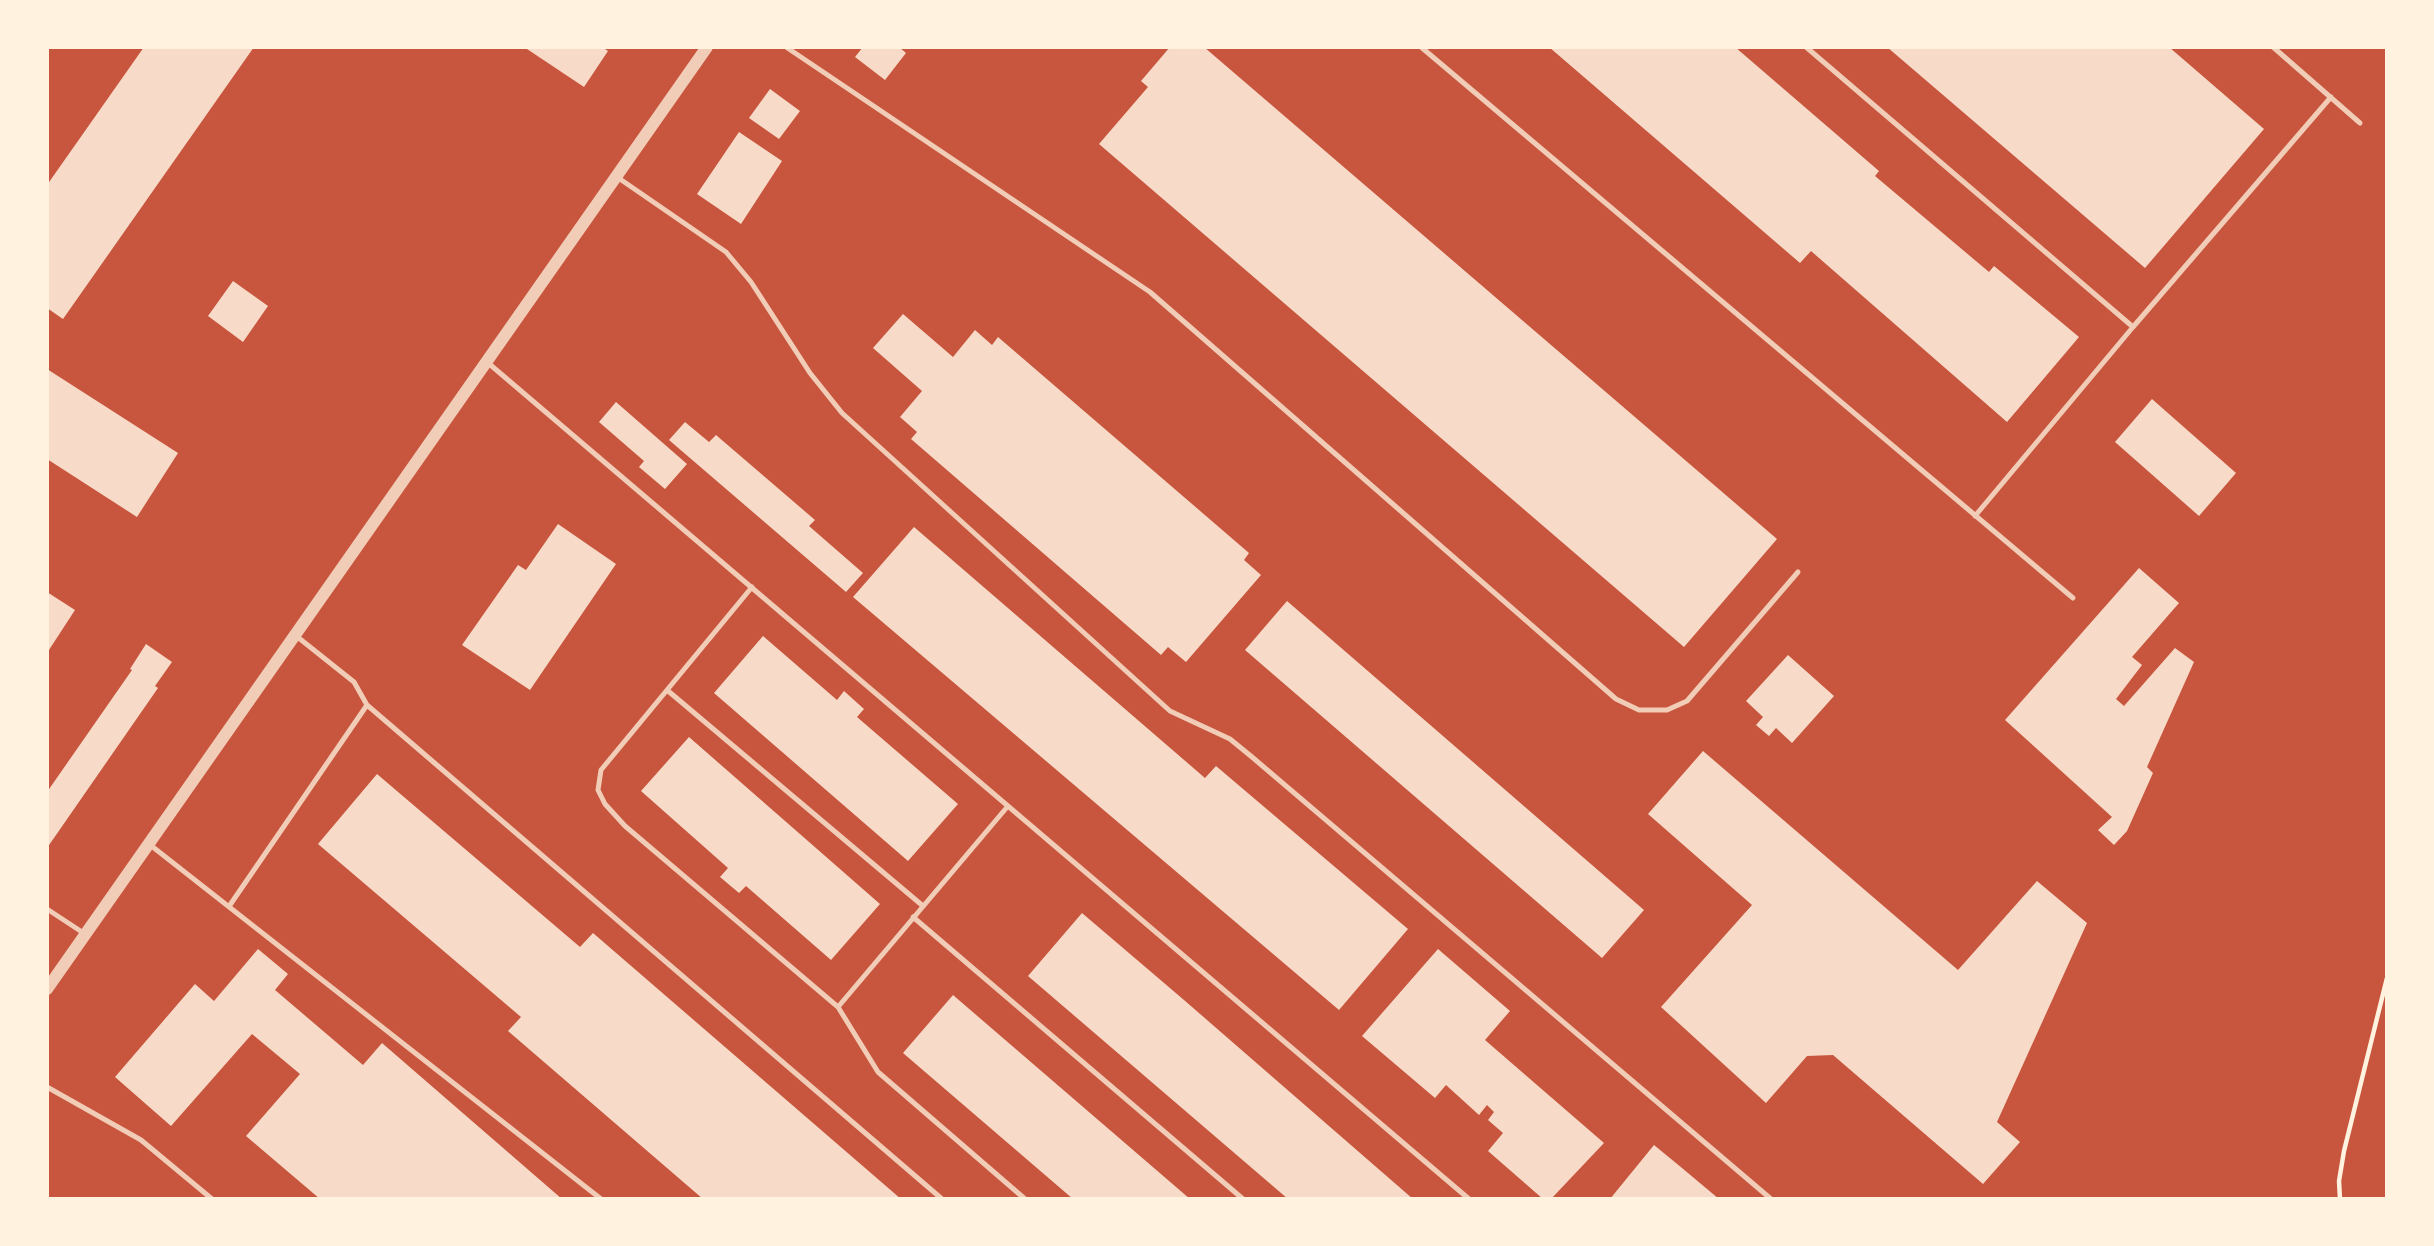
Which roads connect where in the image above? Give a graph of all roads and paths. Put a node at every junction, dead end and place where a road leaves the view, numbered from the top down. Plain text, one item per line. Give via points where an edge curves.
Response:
1 (707, 47) edge
2 (786, 47) edge
3 (1421, 47) edge
4 (1806, 47) edge
5 (2273, 47) edge
6 (2331, 97) junction
7 (2360, 123) dead end
8 (617, 177) junction
9 (2133, 327) junction
10 (487, 362) junction
11 (1975, 516) junction
12 (1798, 572) dead end
13 (751, 587) junction
14 (2073, 598) dead end
15 (295, 635) junction
16 (667, 690) junction
17 (368, 705) junction
18 (1008, 806) junction
19 (149, 844) junction
20 (230, 905) junction
21 (923, 906) junction
22 (47, 909) edge
23 (913, 917) junction
24 (85, 934) junction
25 (2387, 978) edge
26 (47, 989) edge
27 (838, 1007) junction
28 (47, 1087) edge
29 (212, 1199) edge
30 (601, 1199) edge
31 (942, 1199) edge
32 (1025, 1199) edge
33 (1243, 1199) edge
34 (1469, 1199) edge
35 (1771, 1199) edge
36 (2340, 1199) edge

1 - 8 street
2 - 12 lane via 1150,292 1616,699 1639,710 1667,710 1687,701
3 - 11 lane
4 - 9 lane
5 - 6 lane
6 - 7 lane
6 - 9 lane
8 - 10 street
8 - 35 lane via 726,252 842,413 1170,711 1230,740 1252,757
9 - 11 lane
10 - 13 lane
10 - 15 street
11 - 14 lane
13 - 16 lane
13 - 18 lane
15 - 17 lane via 354,681
15 - 19 street
16 - 21 lane
16 - 27 lane via 601,770 598,790 605,804
17 - 20 lane
17 - 31 lane
18 - 21 lane
18 - 34 lane
19 - 20 lane
19 - 24 street
20 - 30 lane
21 - 23 lane
22 - 24 lane
23 - 27 lane
23 - 33 lane
24 - 26 street
25 - 36 path via 2344,1151
27 - 32 lane via 878,1072
28 - 29 lane via 141,1140

